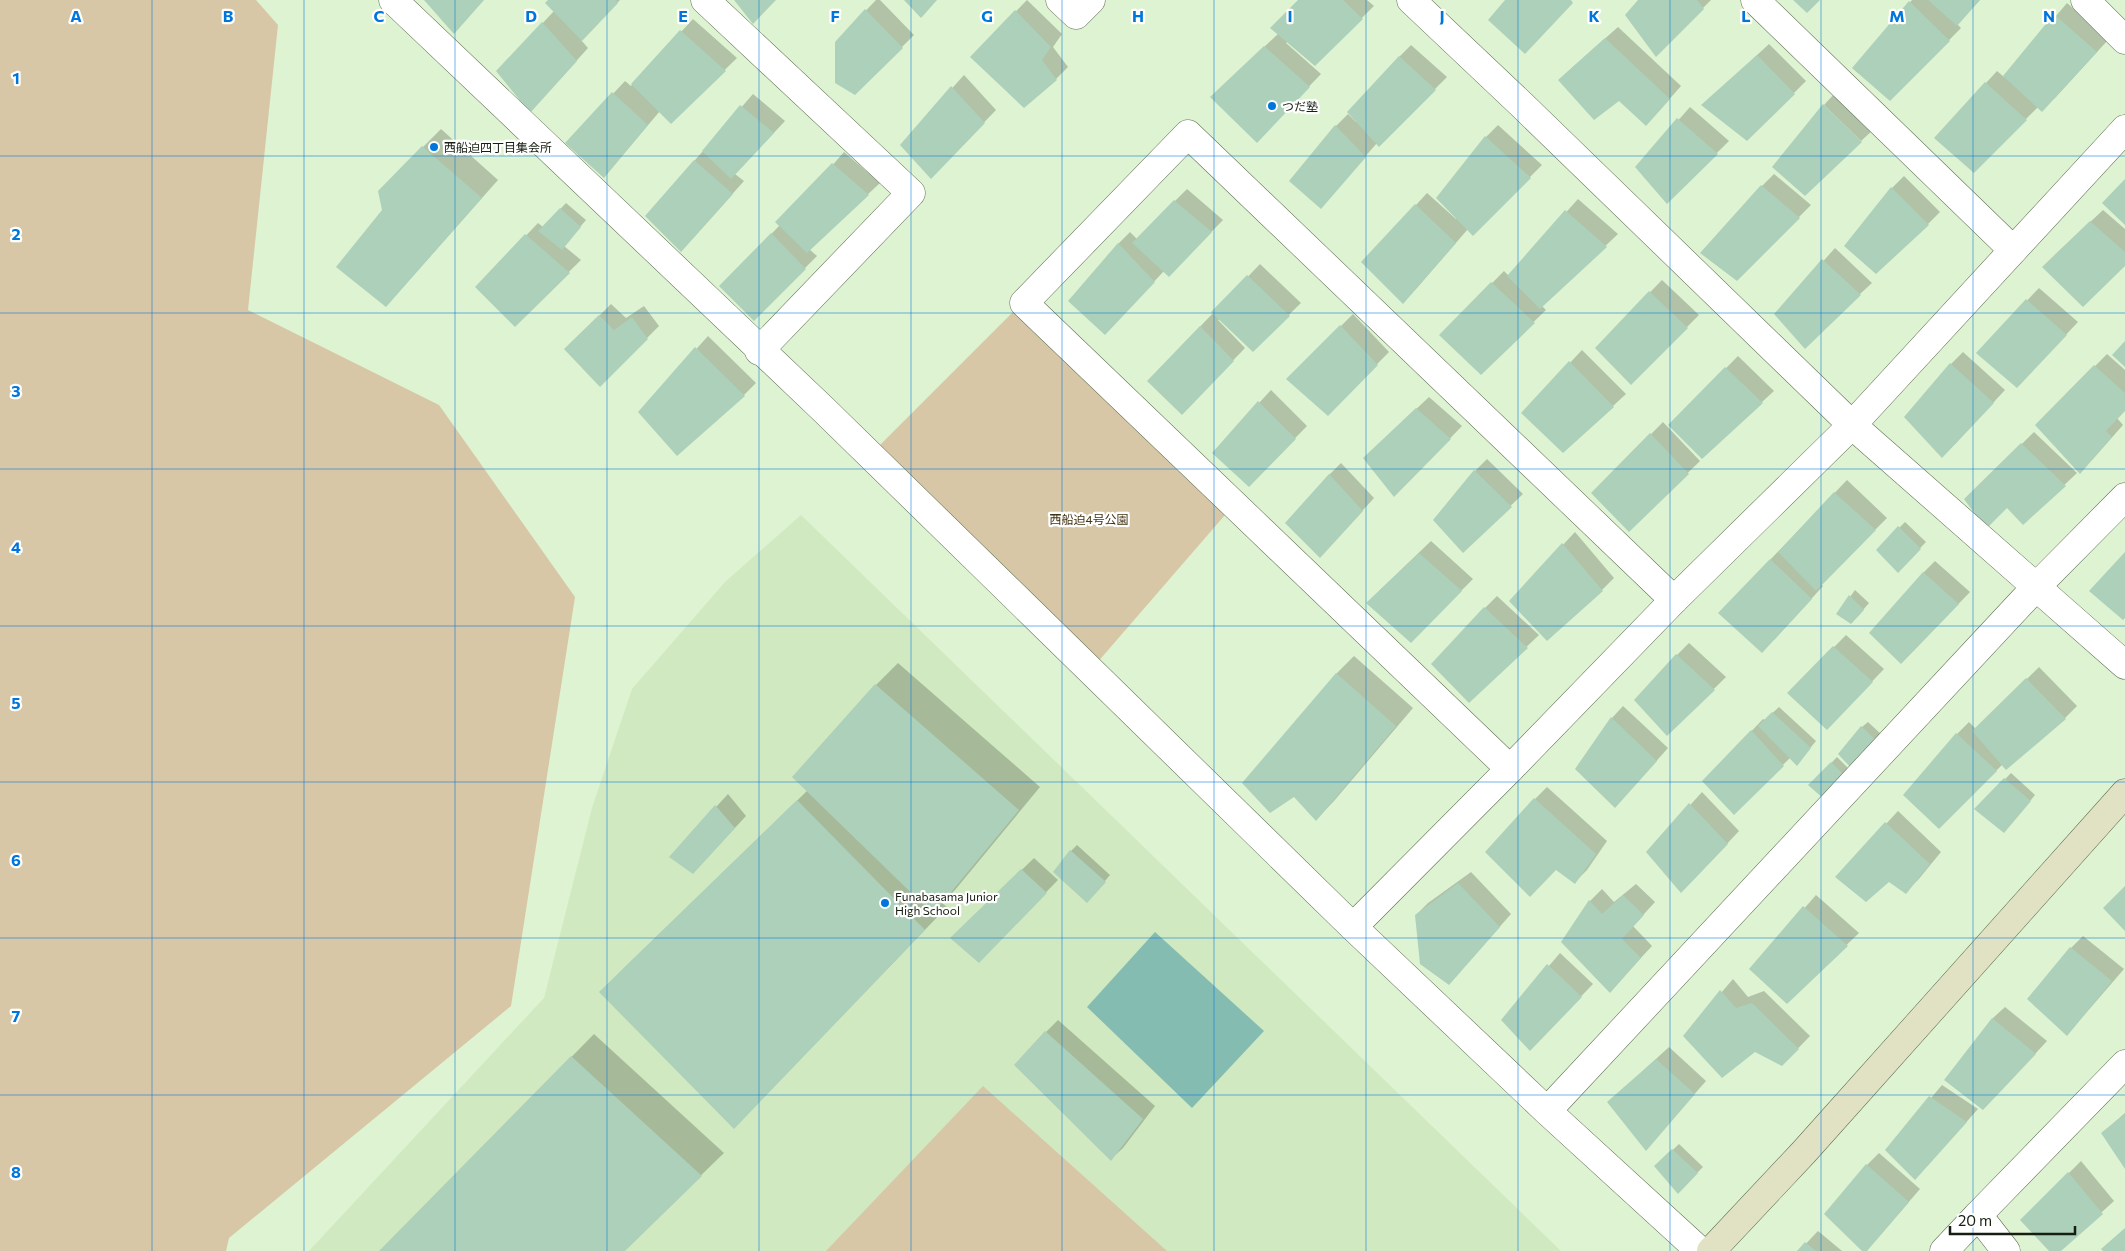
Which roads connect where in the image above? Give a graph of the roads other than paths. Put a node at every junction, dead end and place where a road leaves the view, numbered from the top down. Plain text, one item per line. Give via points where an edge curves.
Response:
1 (393, 0) edge
2 (705, 0) edge
3 (1060, 0) edge
4 (1091, 0) edge
5 (1411, 0) edge
6 (1755, 0) edge
7 (2085, 0) edge
8 (2125, 40) edge
9 (2125, 129) edge
10 (2014, 250) junction
11 (760, 351) junction
12 (1852, 425) junction
13 (2125, 497) edge
14 (2035, 588) junction
15 (1674, 600) junction
16 (2125, 666) edge
17 (1510, 769) junction
18 (2125, 793) edge
19 (1352, 927) junction
20 (2125, 1064) edge
21 (1547, 1111) junction
22 (1978, 1215) junction
23 (1700, 1251) edge
24 (1711, 1251) edge
25 (1944, 1251) edge
26 (2006, 1251) edge

1 - 11 street
2 - 11 street via 911,193
3 - 4 street via 1076,15
5 - 12 street
6 - 10 street
7 - 8 street
9 - 10 street
10 - 12 street
11 - 19 street
12 - 14 street
12 - 15 street
13 - 14 street
14 - 16 street
14 - 21 street
15 - 17 street
15 - 17 street via 1188,134 1024,302
17 - 19 street
18 - 24 street via 1804,1152
19 - 21 street
20 - 22 street
21 - 23 street
22 - 25 street
22 - 26 street

